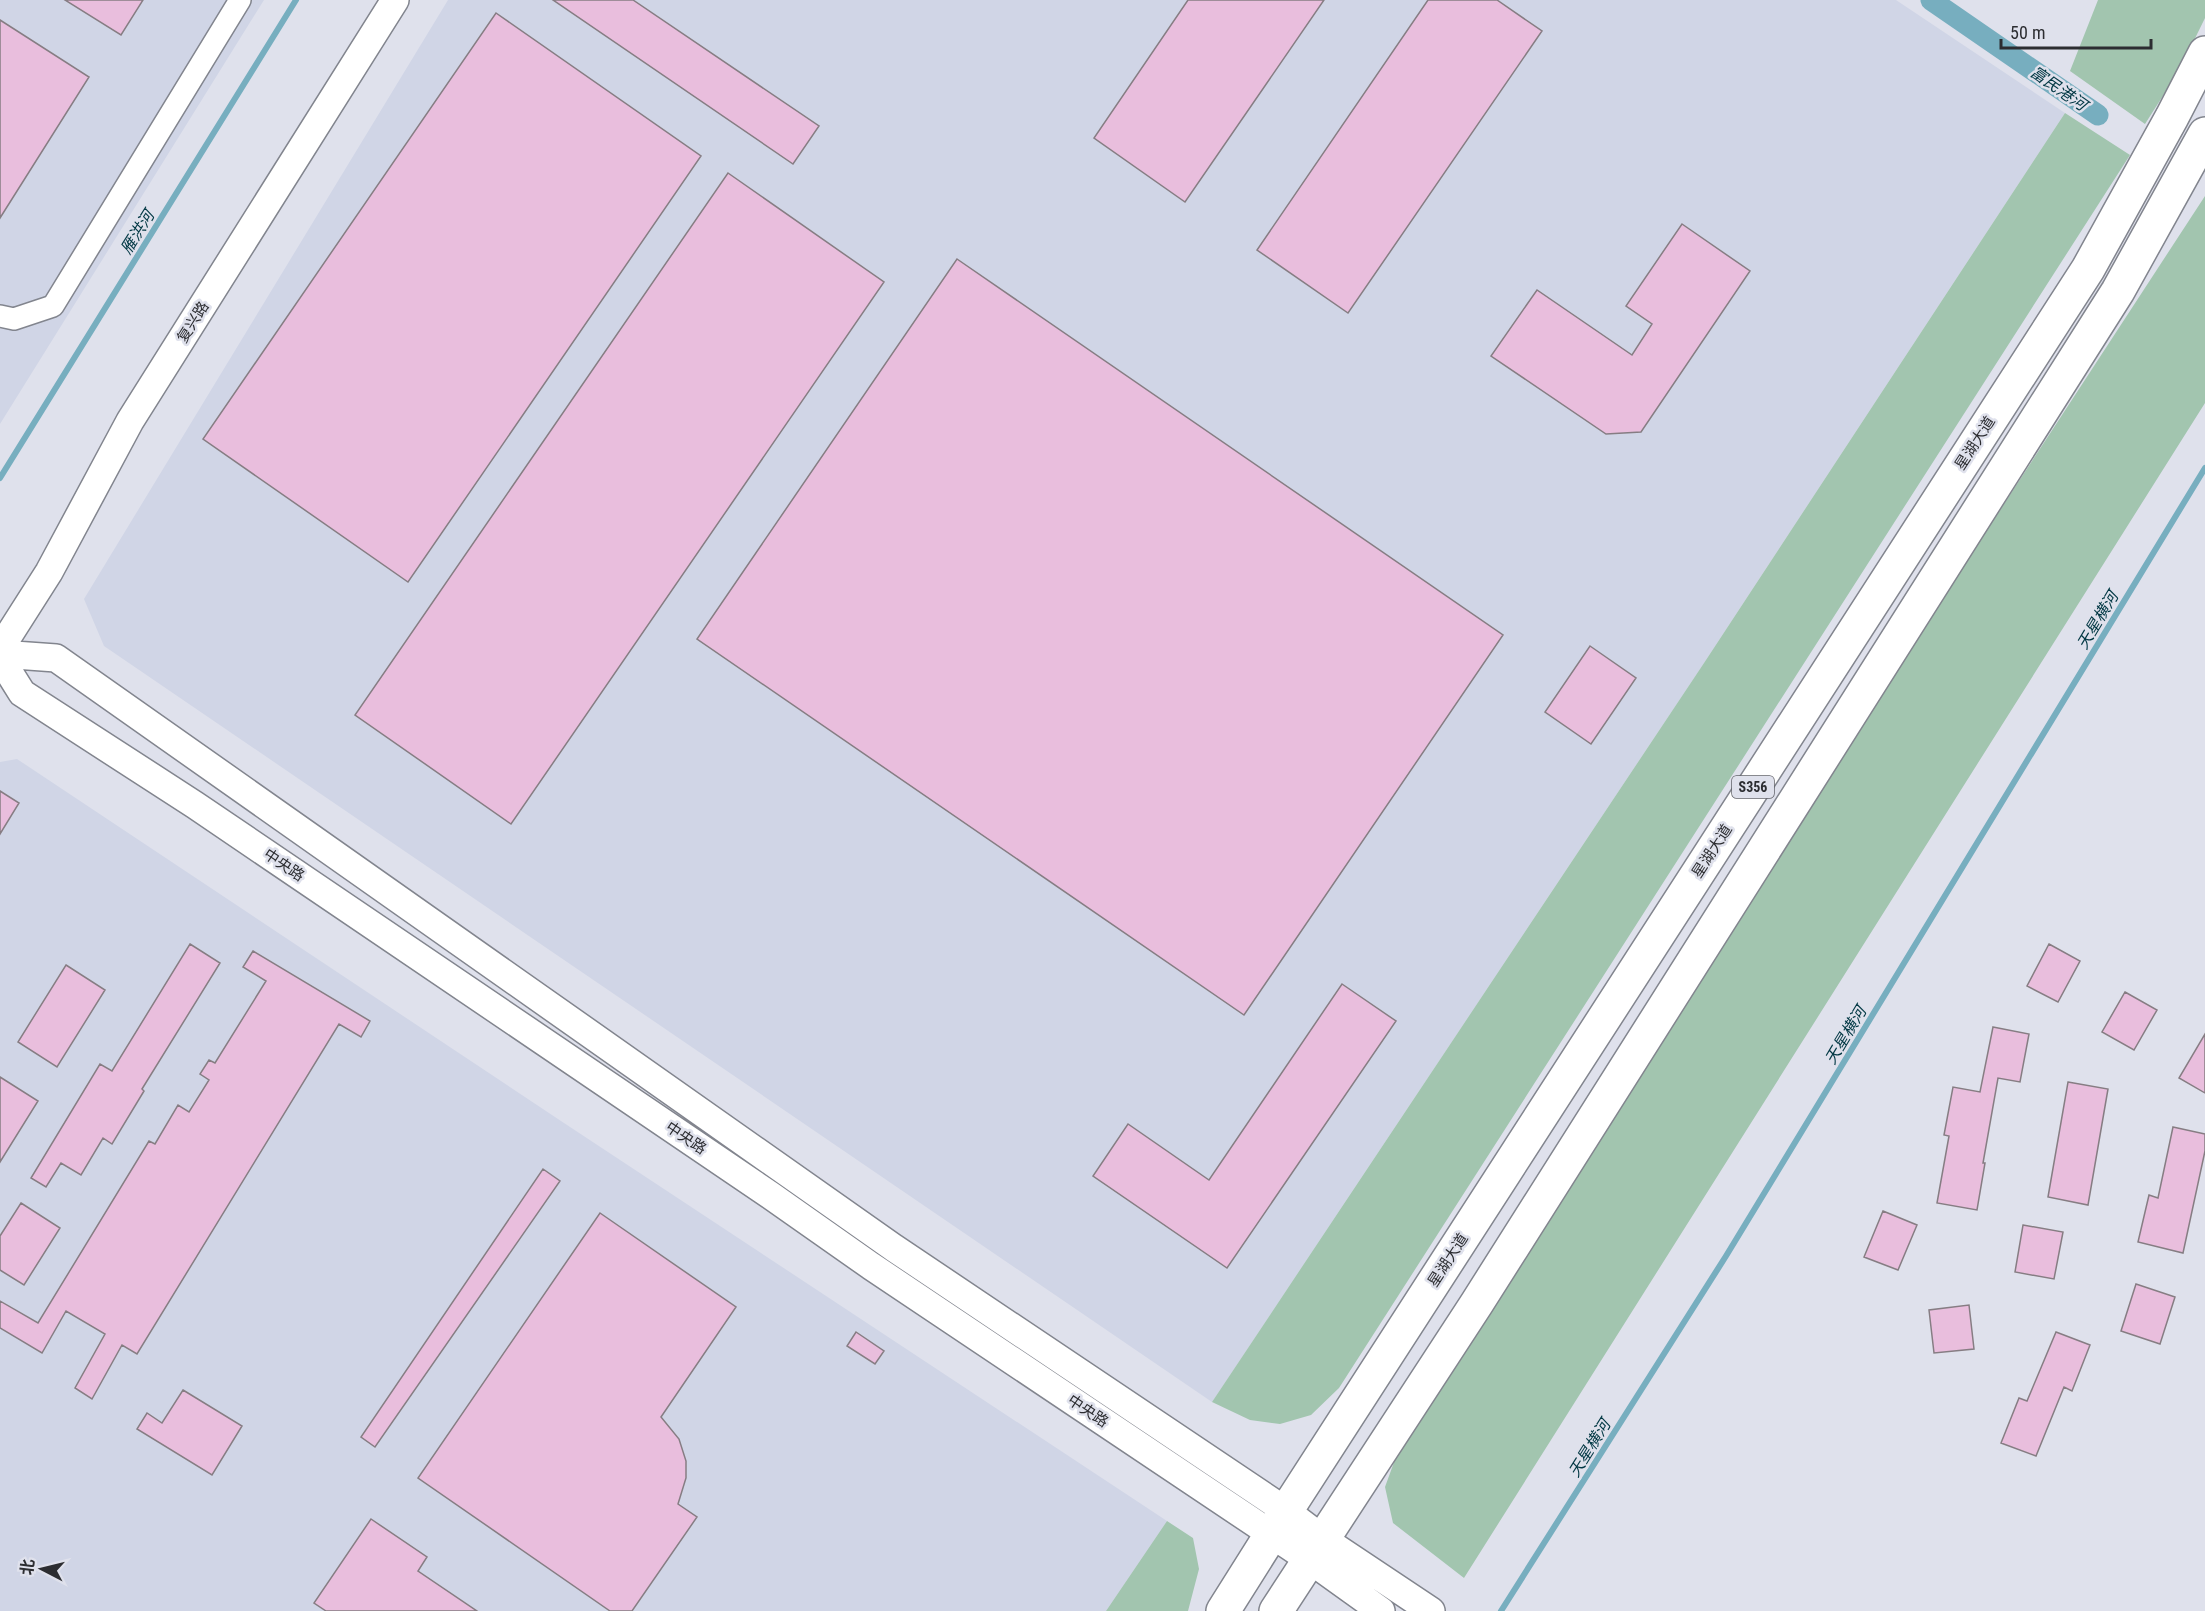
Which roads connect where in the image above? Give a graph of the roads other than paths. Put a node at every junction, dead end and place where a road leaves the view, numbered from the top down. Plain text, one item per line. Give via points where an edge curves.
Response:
1 (240, 0) edge
2 (395, 0) edge
3 (2205, 53) edge
4 (2205, 134) edge
5 (0, 316) edge
6 (0, 653) edge
7 (1279, 1522) junction
8 (1317, 1549) junction
9 (1223, 1611) edge
10 (1276, 1611) edge
11 (1381, 1611) edge
12 (1431, 1611) edge

1 - 5 street via 53,306 14,319
2 - 6 street, 复兴路 via 130,421 49,572
3 - 7 main road, 星湖大道 / S356 via 2088,269
4 - 8 main road, S356 via 2118,291
6 - 7 street, 中央路 via 22,693 195,805 871,1266
6 - 7 street via 56,658
7 - 8 street, 中央路
7 - 9 main road, 星湖大道
8 - 10 main road
8 - 11 street, 中央路
8 - 12 street, 中央路

